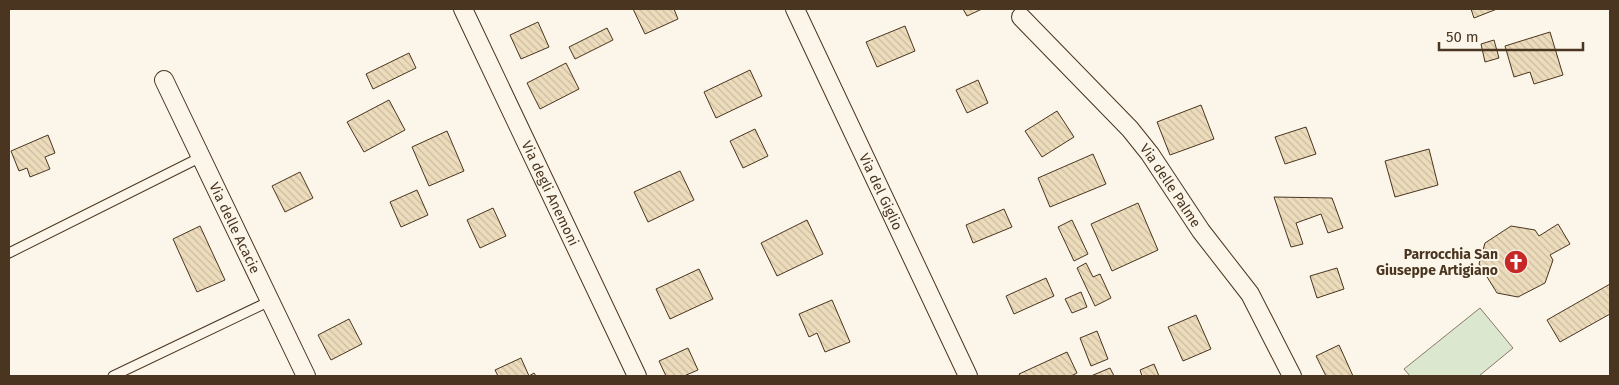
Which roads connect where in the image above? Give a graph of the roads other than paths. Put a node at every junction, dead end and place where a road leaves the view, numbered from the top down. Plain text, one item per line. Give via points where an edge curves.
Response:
1 (464, 9) edge
2 (795, 9) edge
3 (1021, 17) dead end
4 (164, 80) dead end
5 (201, 157) junction
6 (9, 253) edge
7 (270, 301) junction
8 (113, 376) edge
9 (306, 376) edge
10 (637, 376) edge
11 (968, 376) edge
12 (1292, 376) edge

1 - 10 street, Via degli Anemoni
2 - 11 street, Via del Giglio
3 - 12 street, Via delle Palme via 1150,154 1200,232 1250,294
4 - 5 street, Via delle Acacie
5 - 6 lane
5 - 7 street, Via delle Acacie
7 - 8 lane
7 - 9 street, Via delle Acacie

